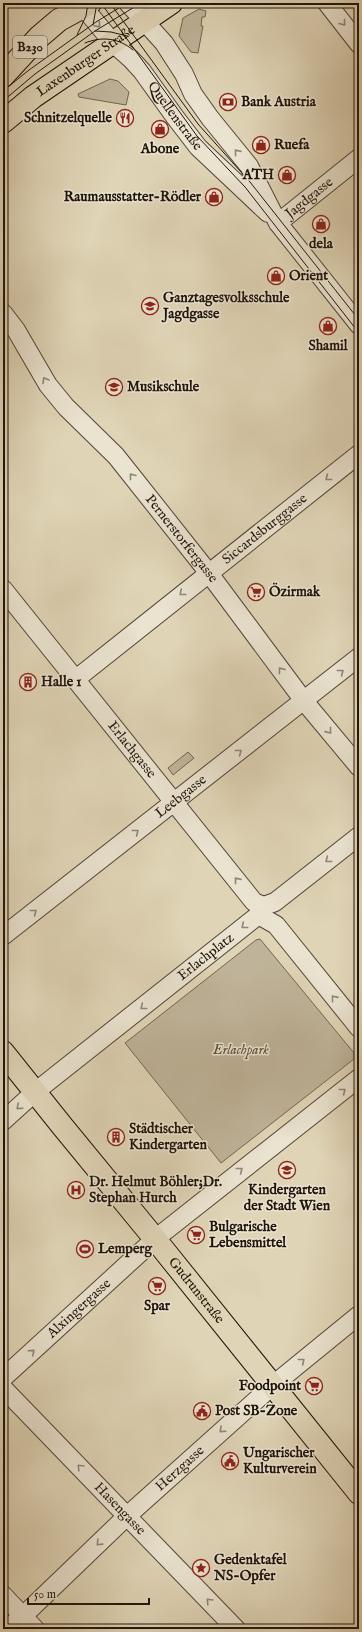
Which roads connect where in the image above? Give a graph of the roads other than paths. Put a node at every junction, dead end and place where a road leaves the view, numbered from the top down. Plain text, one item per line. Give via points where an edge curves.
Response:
1 (128, 3) edge
2 (171, 3) edge
3 (327, 3) edge
4 (84, 4) edge
5 (144, 20) junction
6 (113, 43) junction
7 (359, 44) edge
8 (3, 76) edge
9 (3, 122) edge
10 (359, 158) edge
11 (278, 223) junction
12 (3, 313) edge
13 (359, 325) edge
14 (359, 454) edge
15 (208, 572) junction
16 (3, 589) edge
17 (359, 658) edge
18 (76, 679) junction
19 (304, 701) junction
20 (359, 768) edge
21 (175, 802) junction
22 (359, 836) edge
23 (3, 936) edge
24 (359, 1028) edge
25 (3, 1052) edge
26 (359, 1078) edge
27 (35, 1092) junction
28 (3, 1122) edge
29 (155, 1239) junction
30 (359, 1315) edge
31 (3, 1378) edge
32 (272, 1386) junction
33 (3, 1388) edge
34 (355, 1481) edge
35 (127, 1516) junction
36 (3, 1595) edge
37 (23, 1616) junction
38 (7, 1629) edge
39 (35, 1629) edge
40 (236, 1629) edge

1 - 5 street, Quellenstraße
2 - 5 main road, Laxenburger Straße
3 -> 7 street
4 -> 6 street, Quellenstraße
4 - 8 main road, B230 via 54,24
5 - 6 main road, Laxenburger Straße
11 -> 5 street, Quellenstraße via 249,166 210,118 193,94 172,55
6 - 9 main road, Laxenburger Straße via 33,97
6 - 11 street, Quellenstraße via 142,71 198,147
10 - 11 street, Jagdgasse
11 - 13 street, Quellenstraße
15 -> 12 street, Pernerstorfergasse via 116,456 61,402
14 -> 15 street, Siccardsburggasse
15 -> 18 street, Siccardsburggasse
19 -> 15 street, Pernerstorfergasse
16 - 18 street, Erlachgasse
19 -> 17 street, Leebgasse
18 - 21 street, Erlachgasse
19 -> 20 street, Pernerstorfergasse
21 -> 19 street, Leebgasse
22 -> 21 street, Erlachgasse via 275,902 264,906 254,902
23 -> 21 street, Leebgasse
24 -> 27 street, Erlachplatz via 276,925 262,917 256,917
25 - 27 main road, Gudrunstraße
29 -> 26 street
27 -> 28 street
27 - 29 main road, Gudrunstraße
31 -> 29 street, Alxingergasse
29 - 32 main road, Gudrunstraße
32 -> 30 street, Herzgasse
32 - 34 main road, Gudrunstraße
32 -> 35 street, Herzgasse
35 -> 33 street, Hasengasse
35 -> 37 street, Herzgasse
40 -> 35 street, Hasengasse
36 - 37 street
37 - 38 street, Herzgasse
37 - 39 street

